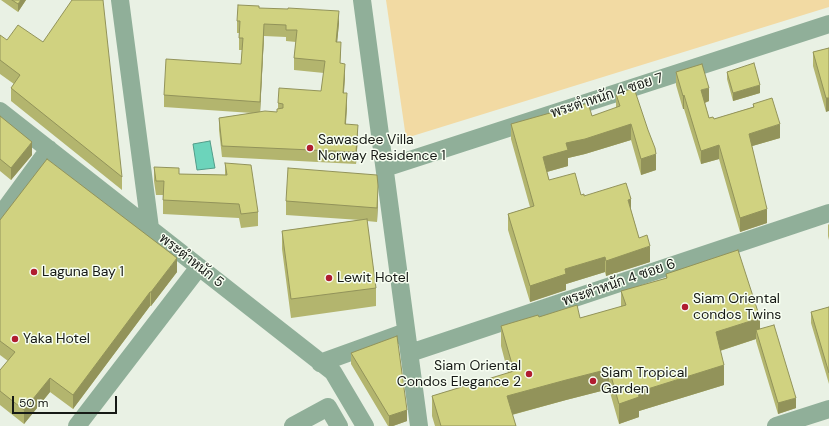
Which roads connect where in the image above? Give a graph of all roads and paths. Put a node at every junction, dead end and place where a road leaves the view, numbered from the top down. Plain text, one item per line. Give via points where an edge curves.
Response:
1 (120, 0) edge
2 (362, 0) edge
3 (829, 24) edge
4 (0, 110) edge
5 (49, 149) junction
6 (385, 168) junction
7 (829, 213) edge
8 (0, 216) edge
9 (150, 228) junction
10 (199, 267) junction
11 (406, 332) junction
12 (410, 353) junction
13 (320, 362) junction
14 (829, 409) edge
15 (85, 422) edge
16 (293, 426) edge
17 (339, 426) edge
18 (365, 426) edge
19 (419, 426) edge
20 (776, 426) edge

1 - 9 street
2 - 6 street
3 - 6 street, พระตำหนัก 4 ซอย 7
4 - 5 street, พระตำหนัก 5
5 - 8 street
5 - 9 street, พระตำหนัก 5
6 - 11 street
7 - 12 street, พระตำหนัก 4 ซอย 6
9 - 10 street, พระตำหนัก 5
10 - 13 street, พระตำหนัก 5
10 - 15 street
11 - 12 street
11 - 13 street
12 - 19 street
13 - 18 street, พระตำหนัก 5 via 332,372
14 - 20 street
16 - 17 street via 328,407

